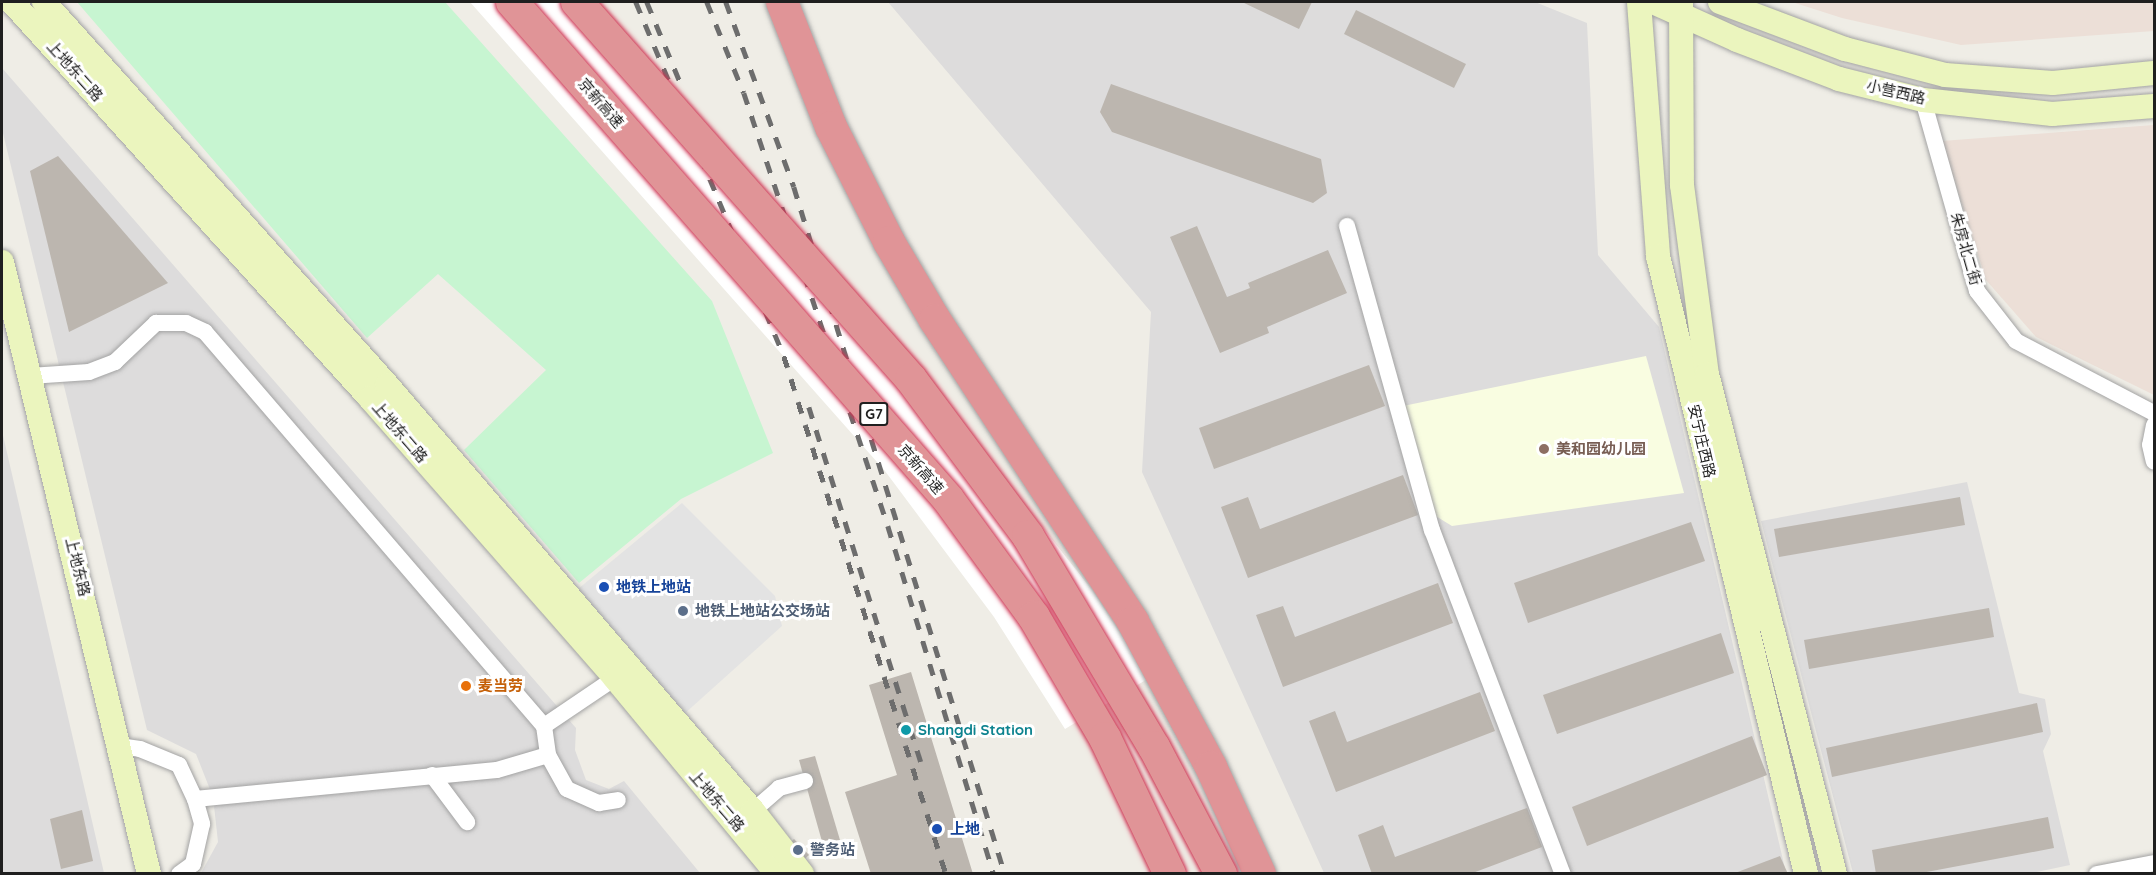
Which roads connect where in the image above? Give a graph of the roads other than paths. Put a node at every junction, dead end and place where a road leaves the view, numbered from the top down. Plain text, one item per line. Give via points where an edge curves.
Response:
1 (12, 2) edge
2 (44, 2) edge
3 (512, 2) edge
4 (577, 2) edge
5 (782, 2) edge
6 (1639, 2) edge
7 (1653, 2) edge
8 (1720, 2) edge
9 (1681, 8) edge
10 (2154, 73) edge
11 (1923, 100) junction
12 (2154, 106) edge
13 (1347, 226) dead end
14 (2, 262) edge
15 (30, 376) junction
16 (2154, 413) edge
17 (2154, 425) edge
18 (2154, 462) edge
19 (615, 678) junction
20 (544, 726) junction
21 (119, 746) junction
22 (548, 755) junction
23 (432, 776) junction
24 (805, 781) dead end
25 (195, 799) junction
26 (618, 800) dead end
27 (753, 811) junction
28 (467, 822) dead end
29 (2154, 863) edge
30 (149, 873) edge
31 (179, 873) edge
32 (777, 873) edge
33 (802, 873) edge
34 (1170, 873) edge
35 (1221, 873) edge
36 (1260, 873) edge
37 (1563, 873) edge
38 (1806, 873) edge
39 (1835, 873) edge
40 (2097, 873) edge

1 - 19 street, 上地东二路 via 370,398
2 - 27 street, 上地东二路 via 387,385
3 - 34 highway, 京新高速 / G7, bridge via 948,499 1034,617 1105,738
4 - 35 highway, bridge via 911,379 1028,536 1154,747
5 - 36 highway via 831,127 889,242 935,320 1133,622 1211,767
6 - 38 street, 安宁庄西路 via 1658,256
7 - 9 street, 小营西路
8 - 10 street, 小营西路 via 1845,49 1945,75 2053,83
9 - 11 street, 小营西路 via 1737,40 1839,79
9 - 39 street via 1682,185 1707,374
11 - 12 street, 小营西路 via 2052,114
11 - 16 street, 朱房北二街 via 1977,291 2016,341
13 - 37 street via 1432,530
14 - 15 street, 上地东路
15 - 20 street via 89,372 115,362 156,323 186,323 205,332
15 - 21 street, 上地东路
17 - 18 street
19 - 20 street
19 - 32 street, 上地东二路
20 - 22 street
21 - 25 street via 141,749 179,765
21 - 30 street, 上地东路
22 - 23 street via 497,770
22 - 26 street via 567,789 599,803
23 - 25 street
23 - 28 street
24 - 27 street via 779,788
25 - 31 street via 202,824 198,844 193,864
27 - 33 street, 上地东二路
29 - 40 street

